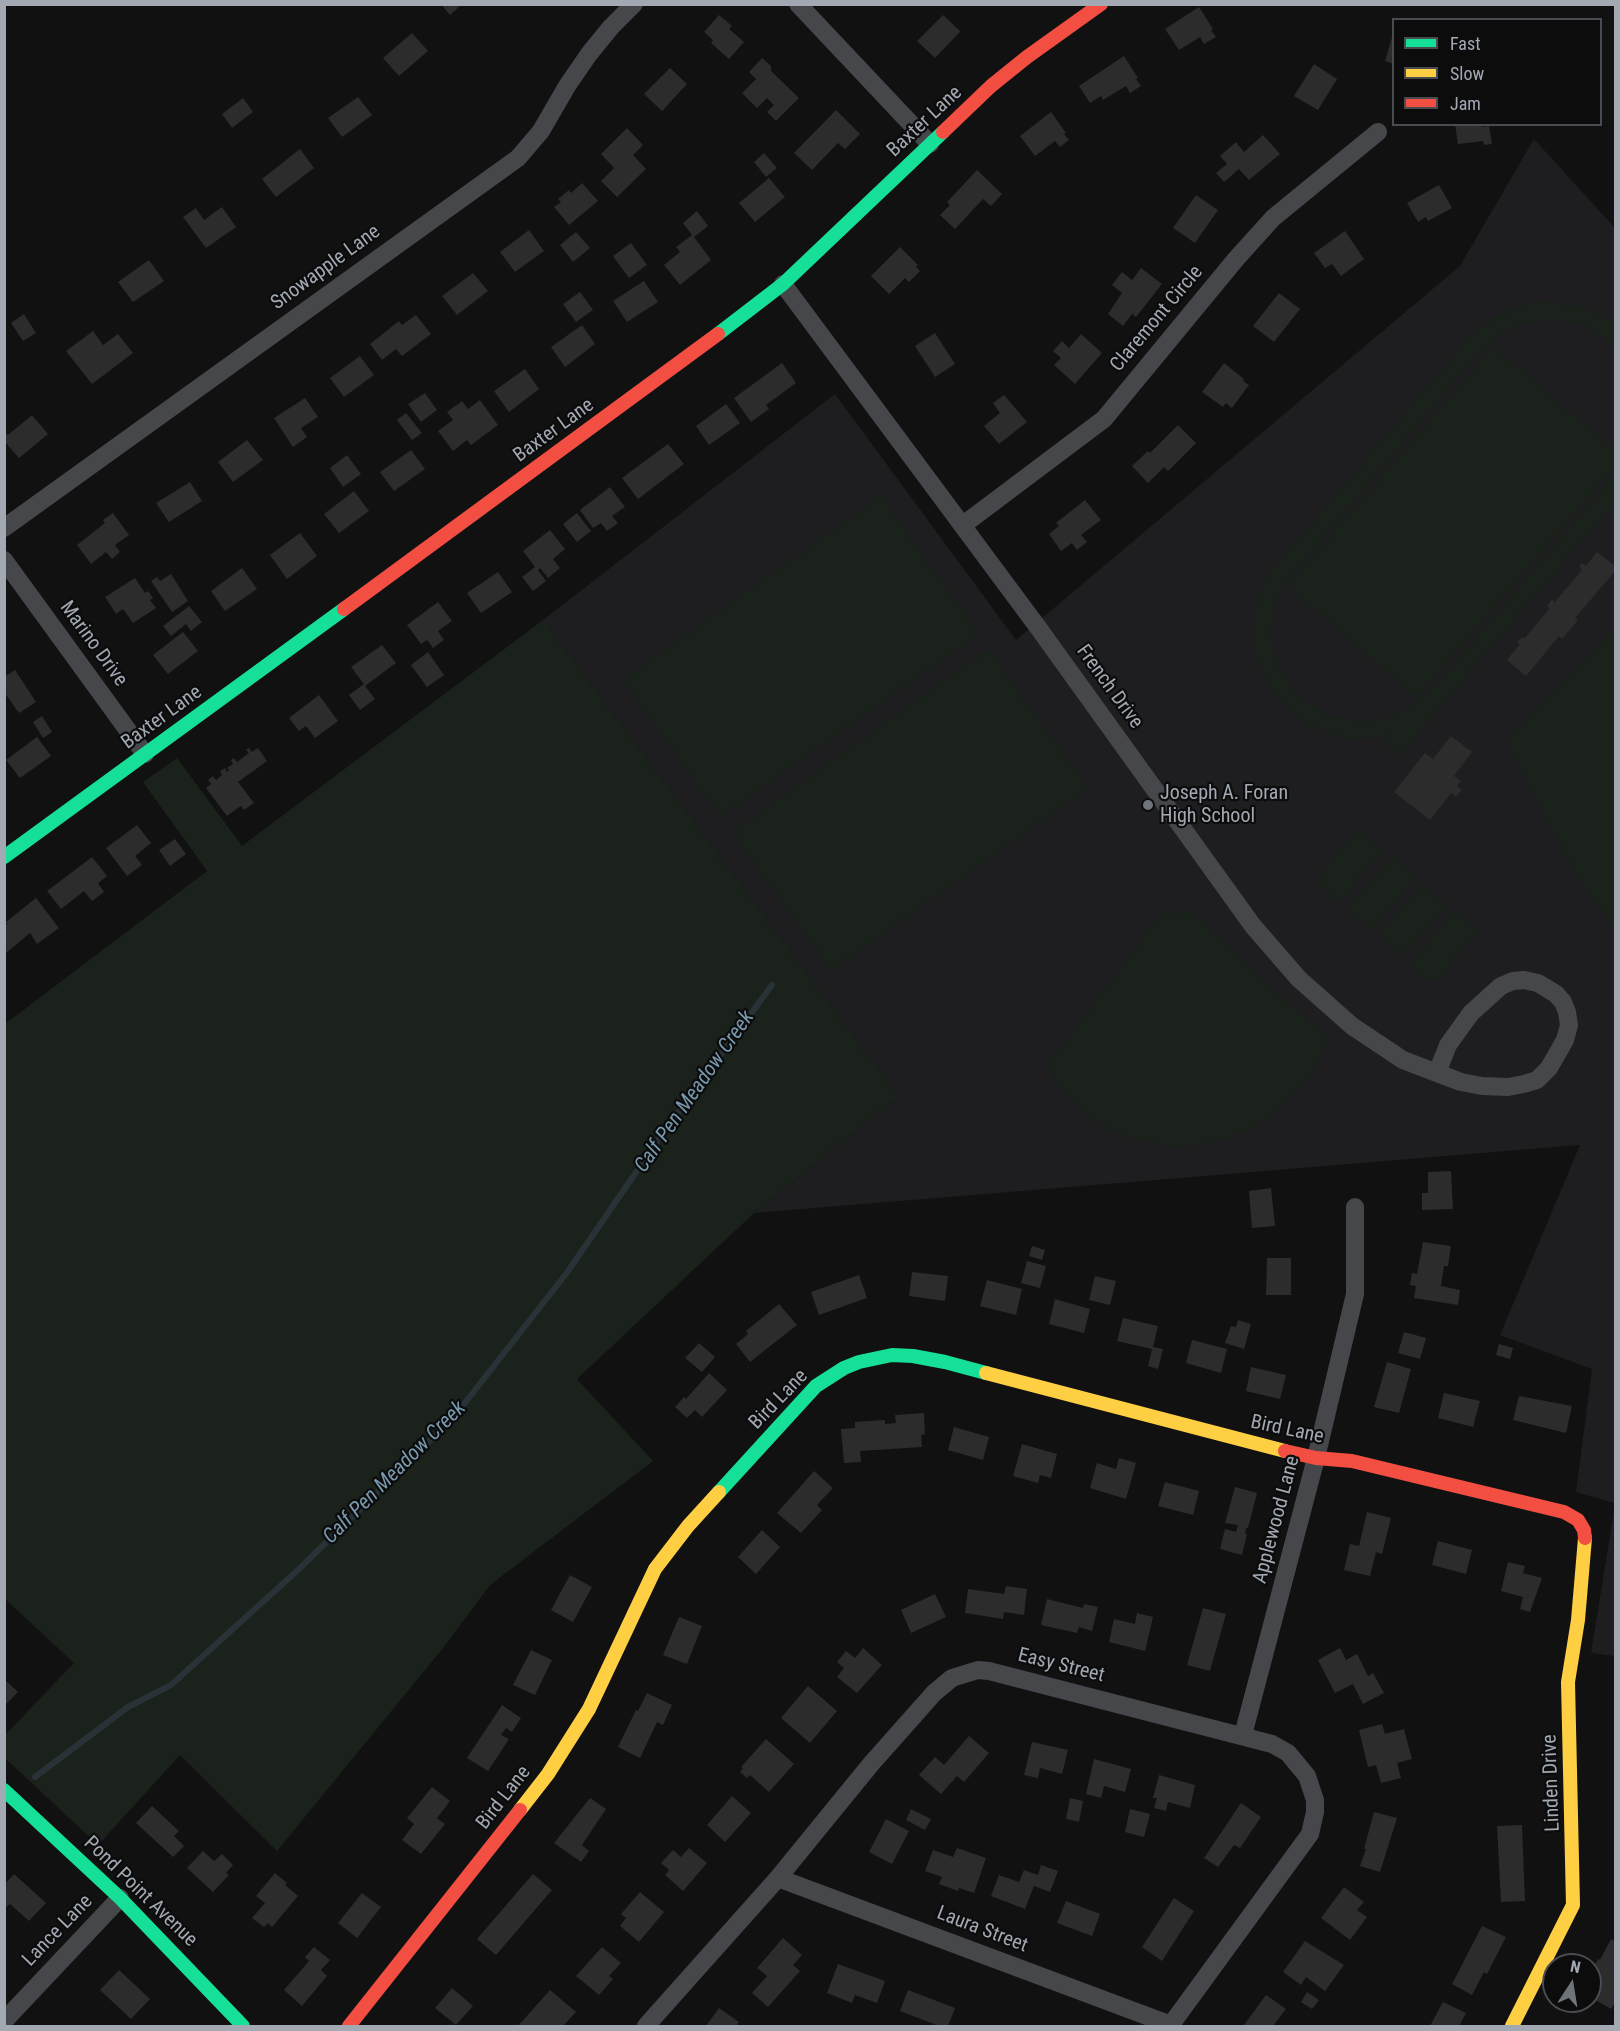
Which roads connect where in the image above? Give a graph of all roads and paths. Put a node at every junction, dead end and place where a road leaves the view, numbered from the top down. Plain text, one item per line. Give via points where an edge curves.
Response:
1 (634, 4) edge
2 (798, 4) edge
3 (1101, 4) edge
4 (1378, 132) dead end
5 (930, 144) junction
6 (783, 284) junction
7 (963, 525) junction
8 (4, 528) edge
9 (4, 560) edge
10 (145, 754) junction
11 (4, 857) edge
12 (1437, 1074) junction
13 (1355, 1207) dead end
14 (1316, 1458) junction
15 (1582, 1526) joint
16 (1243, 1736) junction
17 (4, 1790) edge
18 (778, 1878) junction
19 (120, 1898) junction
20 (4, 2021) edge
21 (243, 2026) edge
22 (349, 2026) edge
23 (646, 2026) edge
24 (1171, 2026) edge
25 (1512, 2026) edge

1 - 8 street, Snowapple Lane via 589,54 541,131 518,158
2 - 5 street
3 - 5 street, Baxter Lane via 991,86
4 - 7 street, Claremont Circle via 1272,218 1104,419
5 - 6 street, Baxter Lane
6 - 7 street, French Drive
6 - 10 street, Baxter Lane
7 - 12 street, French Drive via 1252,926 1299,980 1352,1026 1403,1060
9 - 10 street, Marino Drive
10 - 11 street, Baxter Lane
12 - 12 street, French Drive via 1461,1082 1508,1088 1537,1080 1557,1057 1565,1040 1569,1025 1563,1002 1538,983 1524,980 1501,986 1471,1013 1448,1045
13 - 14 street, Applewood Lane via 1355,1294
14 - 15 street, Bird Lane via 1352,1461 1564,1512
14 - 16 street, Applewood Lane
14 - 22 street, Bird Lane via 913,1356 877,1357 829,1377 816,1386 692,1521 655,1569 589,1709 548,1774
15 - 25 street, Linden Drive via 1586,1542 1568,1682 1573,1905
16 - 18 street, Easy Street via 989,1671 961,1674 934,1693
16 - 24 street, Easy Street via 1281,1748 1302,1767 1316,1812 1310,1834
17 - 19 street, Pond Point Avenue
18 - 23 street, Easy Street
18 - 24 street, Laura Street
19 - 20 street, Lance Lane
19 - 21 street, Pond Point Avenue

